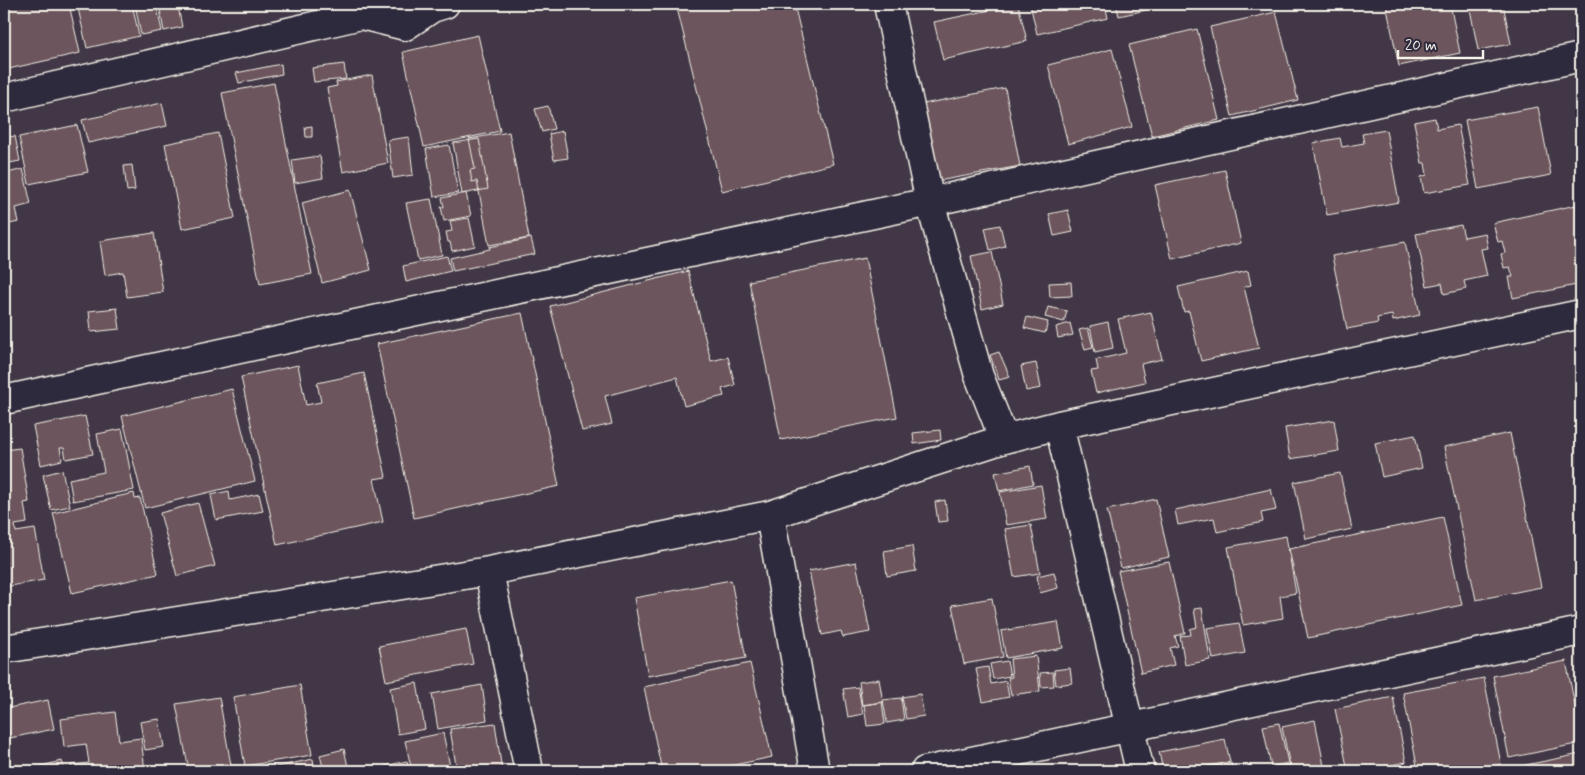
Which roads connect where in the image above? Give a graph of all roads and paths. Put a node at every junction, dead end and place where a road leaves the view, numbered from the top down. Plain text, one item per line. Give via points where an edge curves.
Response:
1 (444, 4) edge
2 (888, 4) edge
3 (360, 9) edge
4 (1581, 57) edge
5 (4, 98) edge
6 (930, 202) junction
7 (1581, 314) edge
8 (4, 400) edge
9 (1059, 425) junction
10 (1004, 439) junction
11 (770, 514) junction
12 (489, 571) junction
13 (1581, 631) edge
14 (4, 649) edge
15 (1131, 727) junction
16 (529, 771) edge
17 (815, 771) edge
18 (925, 771) edge
19 (1140, 771) edge

1 - 3 street via 405,26
2 - 6 street
3 - 5 street
4 - 6 street
6 - 8 street
6 - 10 street via 979,376
7 - 9 street
9 - 10 street
9 - 15 street
10 - 11 street
11 - 12 street
11 - 17 street
12 - 14 street
12 - 16 street
13 - 15 street
15 - 18 street
15 - 19 street

